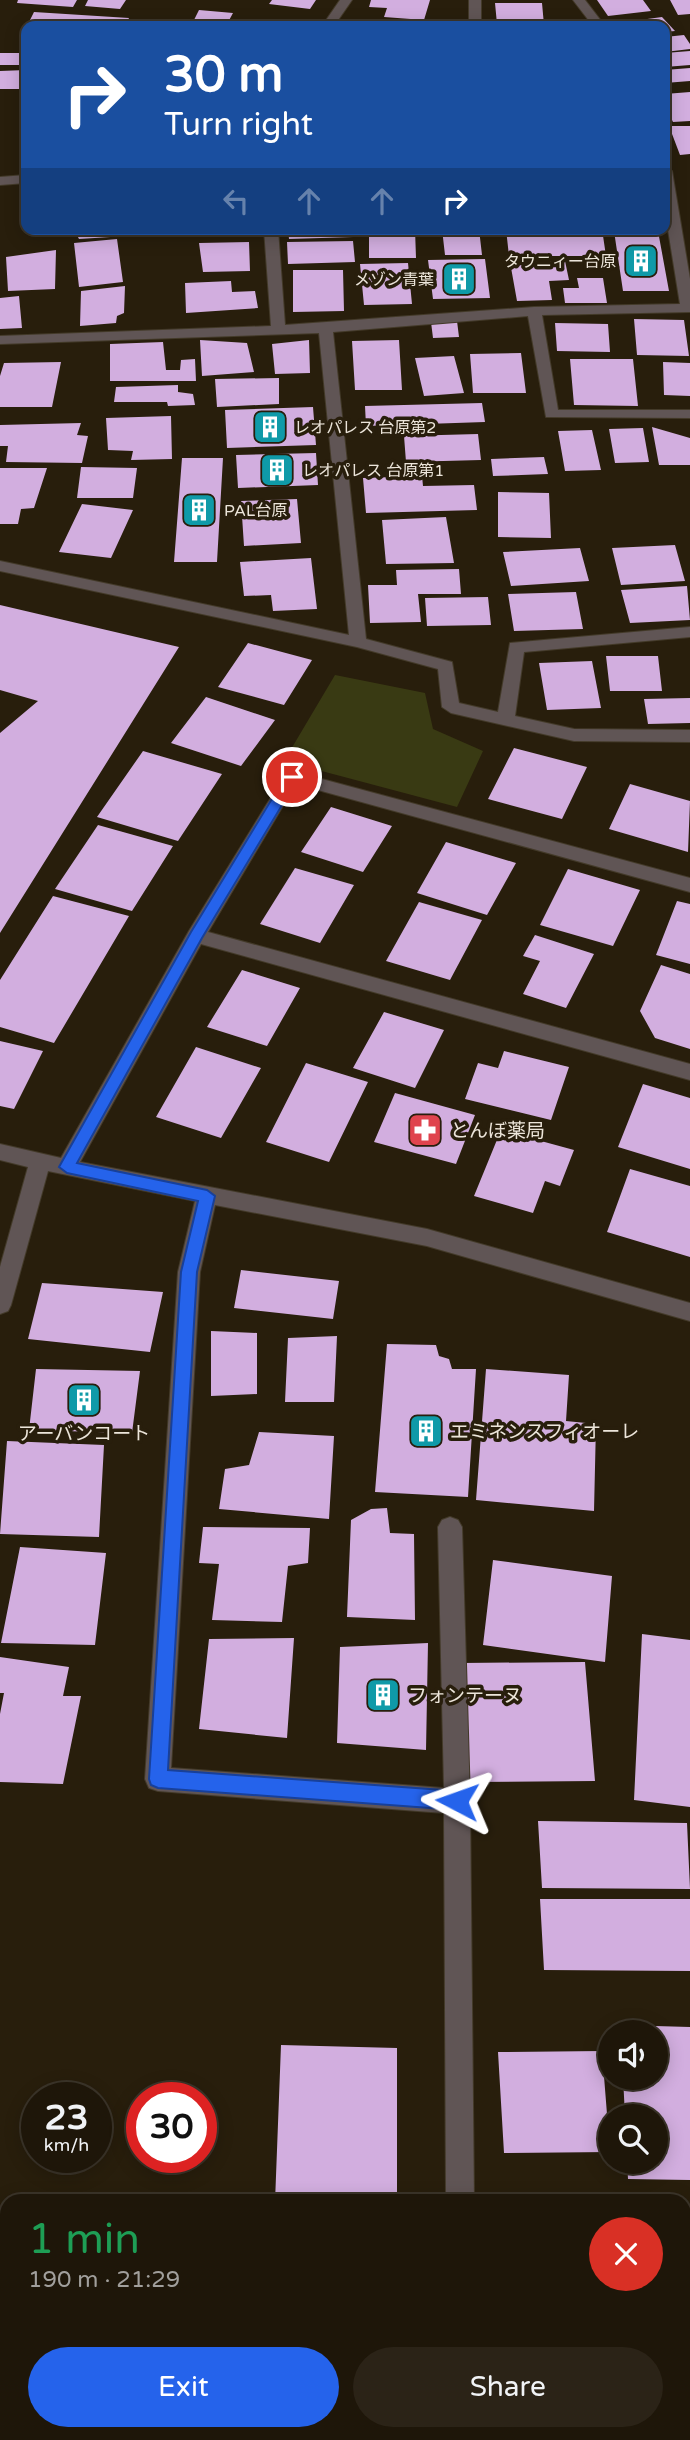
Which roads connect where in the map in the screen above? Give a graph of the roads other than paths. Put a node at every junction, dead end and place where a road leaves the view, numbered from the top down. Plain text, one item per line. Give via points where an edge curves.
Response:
1 (346, 0) edge
2 (474, 0) edge
3 (579, 0) edge
4 (331, 21) edge
5 (475, 21) edge
6 (595, 21) edge
7 (21, 179) edge
8 (0, 181) edge
9 (670, 200) edge
10 (271, 235) edge
11 (689, 308) edge
12 (534, 311) junction
13 (326, 328) junction
14 (278, 330) junction
15 (0, 340) edge
16 (690, 414) edge
17 (0, 566) edge
18 (690, 632) edge
19 (358, 642) junction
20 (506, 719) junction
21 (690, 736) edge
22 (690, 885) edge
23 (197, 936) junction
24 (690, 1072) edge
25 (0, 1152) edge
26 (40, 1161) junction
27 (67, 1167) junction
28 (207, 1196) junction
29 (0, 1305) edge
30 (690, 1312) edge
31 (450, 1527) dead end
32 (457, 1801) junction
33 (460, 2194) edge

1 - 4 street
2 - 5 street
3 - 6 street
7 - 8 street
9 - 11 street
10 - 14 street
11 - 12 street
12 - 13 street
12 - 16 street via 551,414
13 - 14 street
13 - 19 street
14 - 15 street
17 - 19 street
18 - 20 street via 516,647
19 - 20 street via 446,666 452,707
20 - 21 street via 574,735
22 - 23 street via 292,777
23 - 24 street
23 - 27 street
25 - 26 street
26 - 27 street
26 - 29 street
27 - 28 street
28 - 30 street via 391,1230
28 - 32 street via 189,1272 158,1779
31 - 32 street
32 - 33 street

